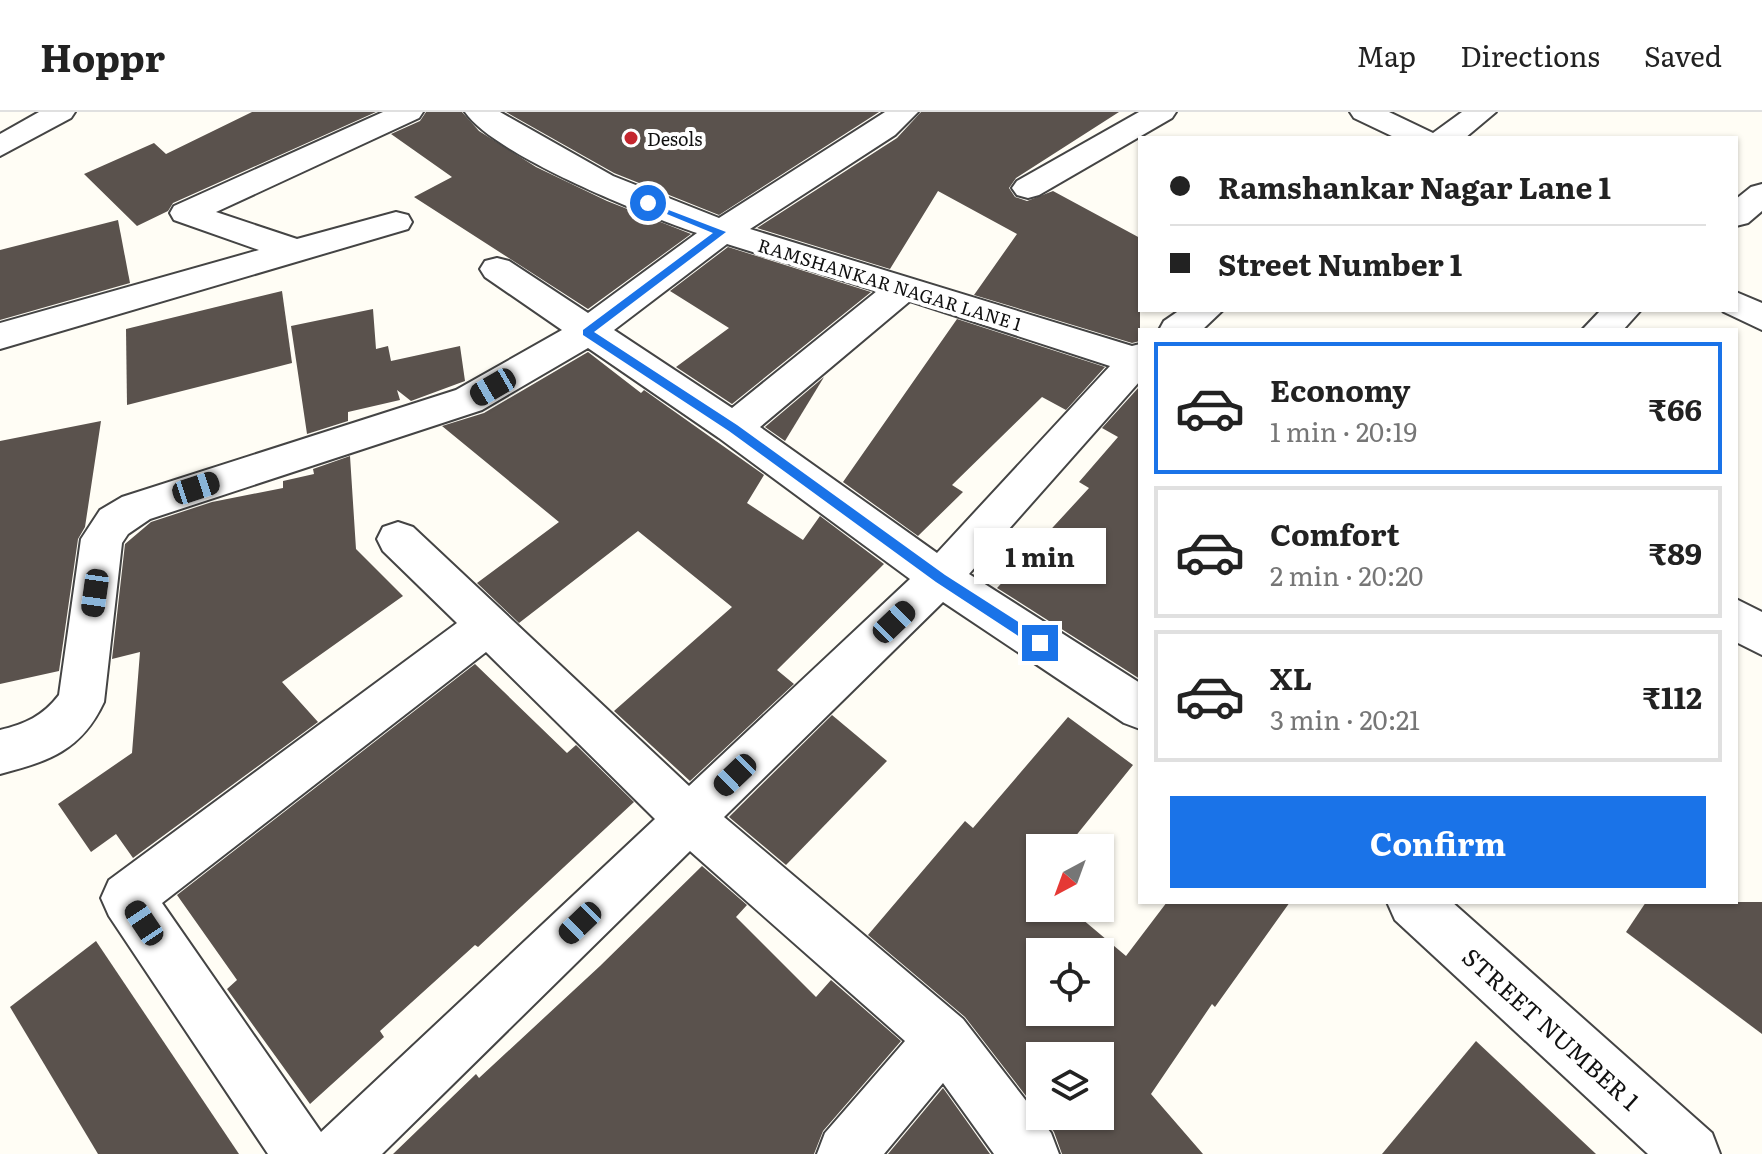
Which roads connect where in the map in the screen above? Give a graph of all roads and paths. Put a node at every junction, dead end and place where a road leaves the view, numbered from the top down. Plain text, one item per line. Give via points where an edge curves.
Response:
1 (60, 112) edge
2 (408, 112) edge
3 (480, 112) edge
4 (1161, 112) edge
5 (1365, 112) edge
6 (1481, 112) edge
7 (879, 118) edge
8 (1417, 136) edge
9 (1448, 136) edge
10 (0, 147) edge
11 (1028, 188) dead end
12 (1762, 194) edge
13 (1738, 214) edge
14 (396, 222) dead end
15 (721, 232) junction
16 (296, 251) junction
17 (497, 269) dead end
18 (904, 287) junction
19 (1738, 305) edge
20 (1202, 312) edge
21 (1621, 312) edge
22 (1762, 318) edge
23 (1180, 328) edge
24 (1602, 328) edge
25 (587, 332) junction
26 (0, 336) edge
27 (1138, 360) edge
28 (733, 428) junction
29 (398, 539) dead end
30 (940, 578) junction
31 (1738, 619) edge
32 (488, 625) junction
33 (1762, 636) edge
34 (1138, 707) edge
35 (0, 752) edge
36 (689, 819) junction
37 (1415, 904) edge
38 (944, 1038) junction
39 (302, 1154) edge
40 (340, 1154) edge
41 (846, 1154) edge
42 (1030, 1154) edge
43 (1691, 1154) edge

1 - 10 street
2 - 16 street via 186,213
3 - 15 street, RAMSHANKAR NAGAR LANE 1 via 523,144 600,184
4 - 11 street
5 - 8 street
6 - 9 street
7 - 15 street
12 - 13 street
14 - 16 street
15 - 18 street, RAMSHANKAR NAGAR LANE 1
15 - 25 street
16 - 26 street
17 - 25 street
18 - 27 street, RAMSHANKAR NAGAR LANE 1
18 - 28 street
19 - 22 street
20 - 23 street
21 - 24 street
25 - 28 street
25 - 35 street via 469,400 136,508 114,522 102,539 81,702 64,725 35,743
27 - 30 street
28 - 30 street
29 - 32 street
30 - 34 street
30 - 36 street
31 - 33 street
32 - 36 street
32 - 39 street via 127,898
36 - 38 street
36 - 40 street
37 - 43 street, STREET NUMBER 1
38 - 41 street
38 - 42 street

